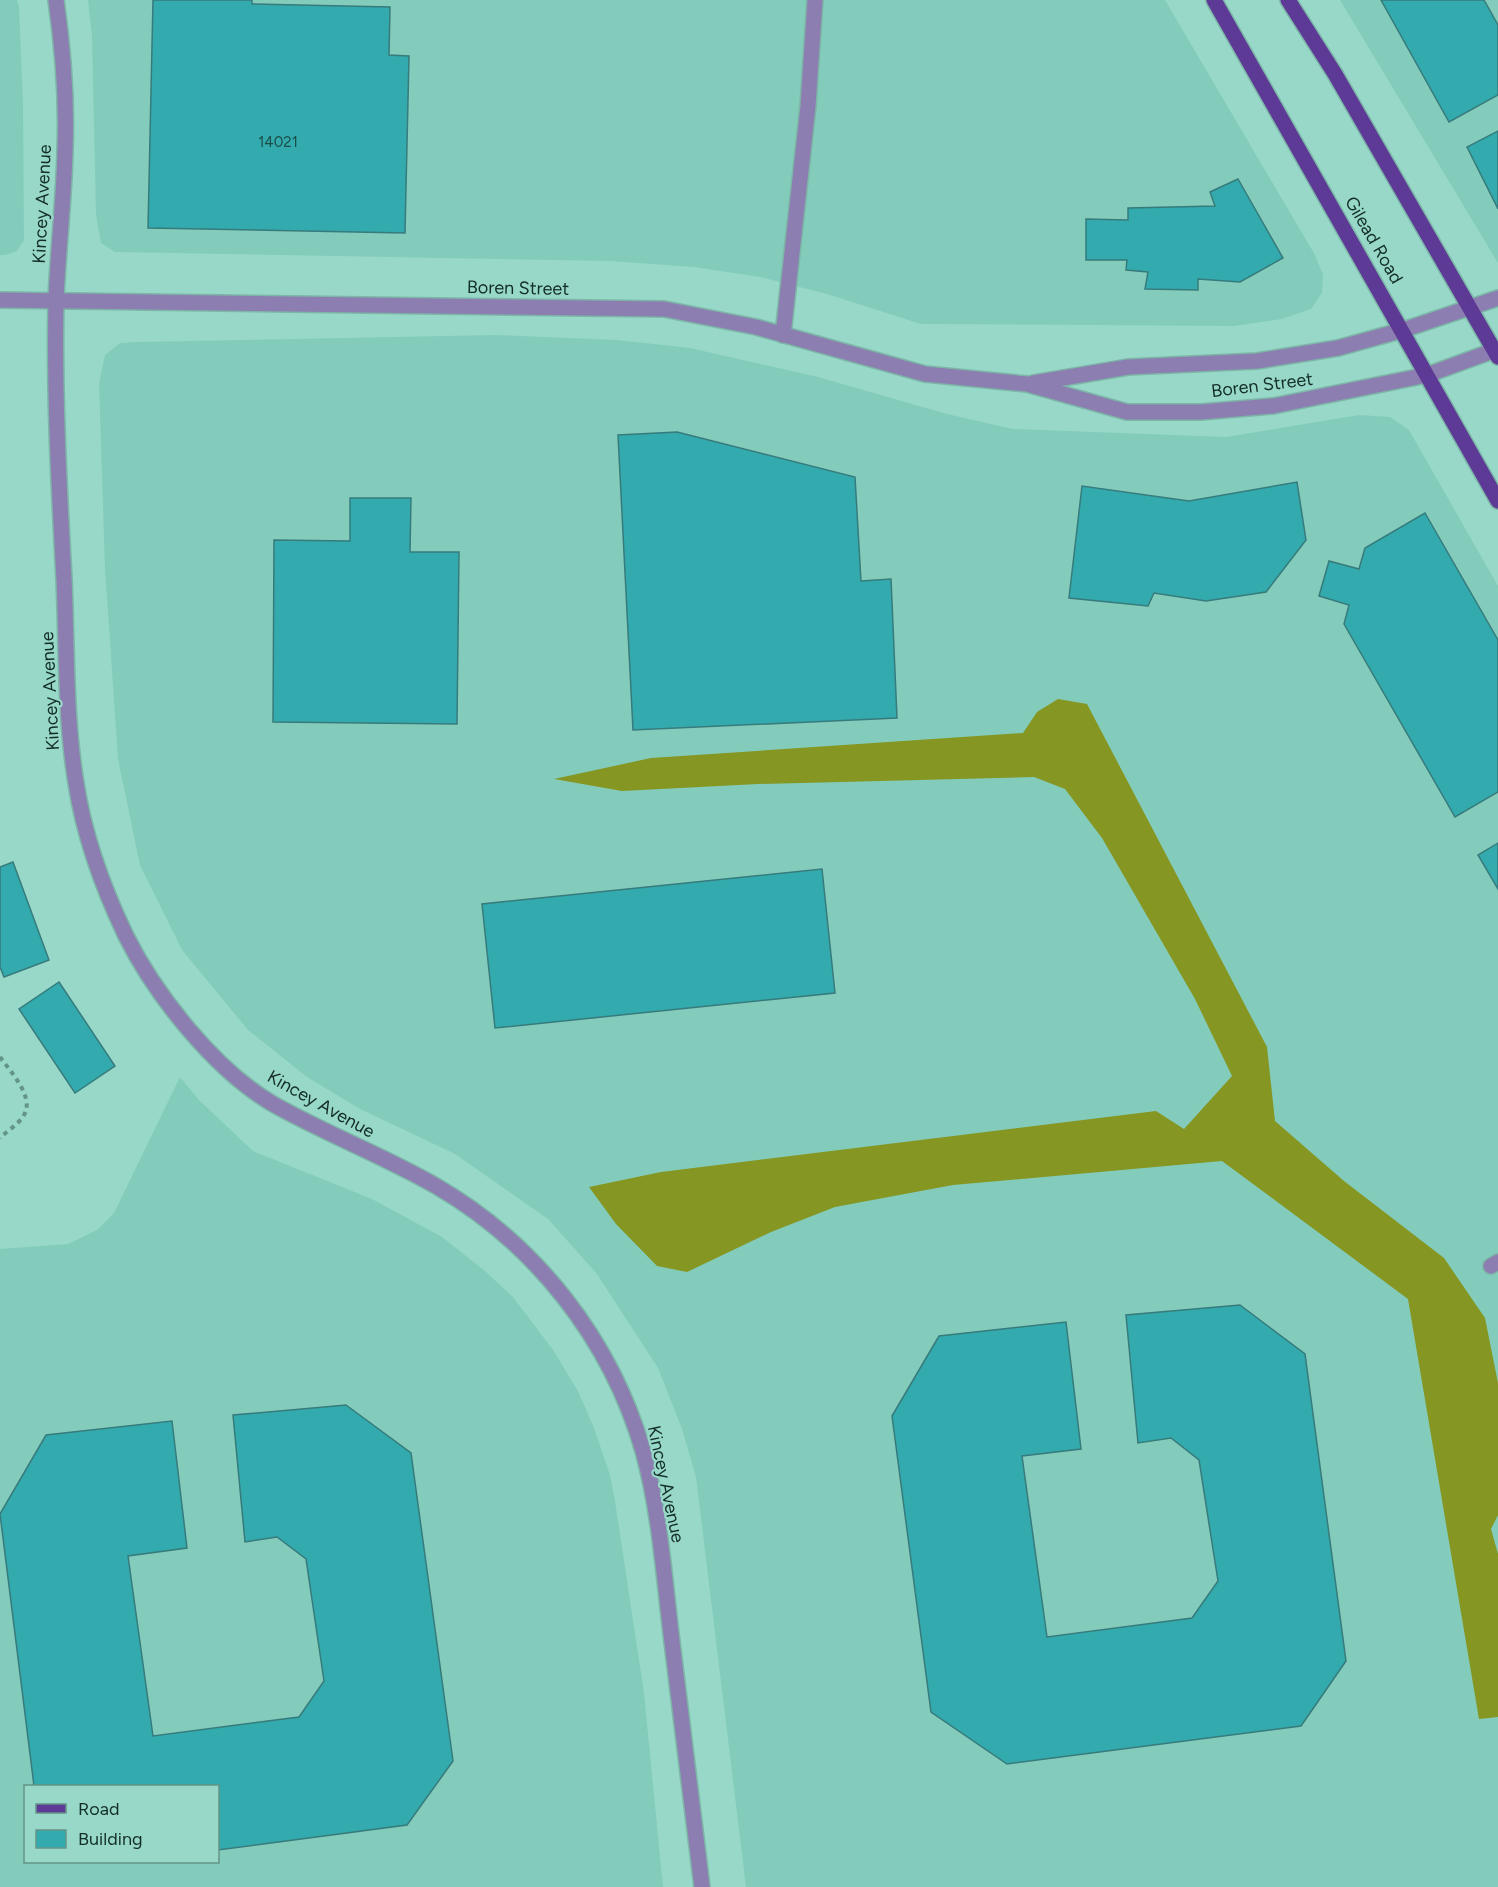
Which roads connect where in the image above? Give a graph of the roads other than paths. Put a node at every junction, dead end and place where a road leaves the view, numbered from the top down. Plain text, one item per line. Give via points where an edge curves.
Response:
1 (56, 0) edge
2 (815, 0) edge
3 (1214, 0) edge
4 (1288, 0) edge
5 (1498, 298) edge
6 (0, 300) edge
7 (56, 301) junction
8 (1469, 308) junction
9 (1403, 330) junction
10 (783, 335) junction
11 (1497, 353) edge
12 (1427, 375) junction
13 (1027, 384) junction
14 (1498, 501) edge
15 (702, 1887) edge

1 - 7 street, Kincey Avenue via 63,42 65,147
2 - 10 street via 808,106
3 - 9 main road, Gilead Road
4 - 8 main road via 1335,74
5 - 8 street, Boren Street
6 - 7 street, Boren Street
7 - 10 street, Boren Street via 664,309
7 - 15 street, Kincey Avenue via 60,514 72,752 82,818 102,882 128,939 158,988 223,1064 267,1100 436,1186 492,1223 524,1251 570,1304 607,1360 643,1453 657,1520
8 - 9 street, Boren Street
8 - 11 main road
9 - 12 main road, Gilead Road
9 - 13 street, Boren Street via 1338,348 1257,361 1128,367
10 - 13 street, Boren Street via 925,374
11 - 12 street, Boren Street
12 - 13 street, Boren Street via 1272,406 1201,412 1127,412
12 - 14 main road, Gilead Road

